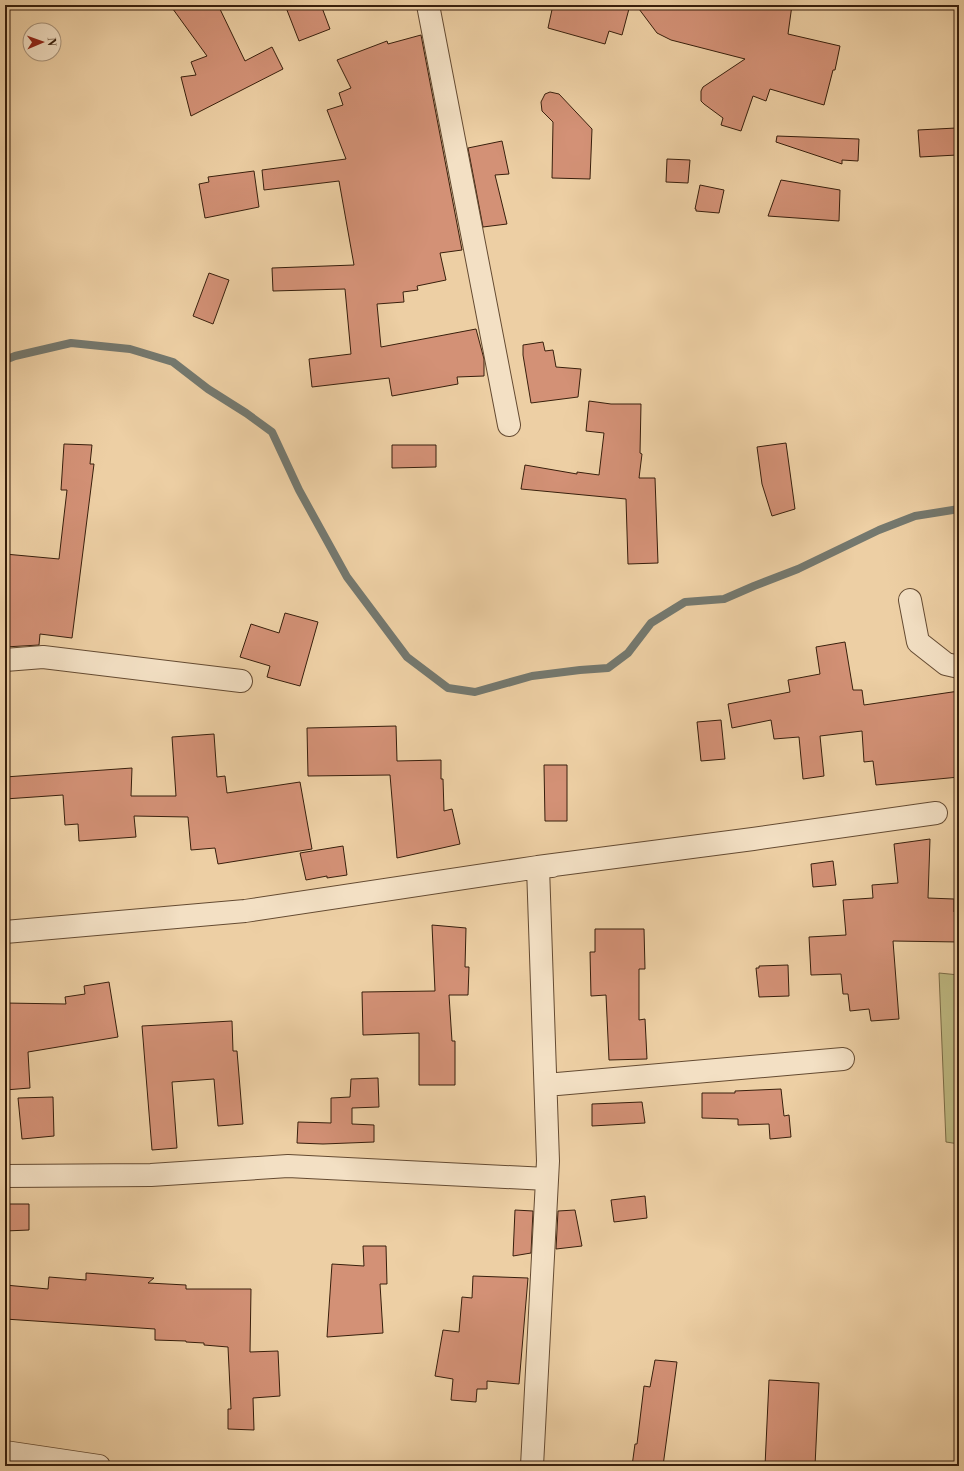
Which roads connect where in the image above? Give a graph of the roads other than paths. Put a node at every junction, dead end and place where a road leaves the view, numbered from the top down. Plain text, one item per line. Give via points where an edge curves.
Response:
1 (428, 5) edge
2 (509, 425) dead end
3 (910, 600) dead end
4 (5, 660) edge
5 (959, 666) edge
6 (241, 681) dead end
7 (936, 813) dead end
8 (681, 858) dead end
9 (538, 867) junction
10 (5, 932) edge
11 (843, 1059) dead end
12 (546, 1085) junction
13 (5, 1176) edge
14 (547, 1179) junction
15 (5, 1452) edge
16 (99, 1466) edge
17 (532, 1466) edge

1 - 2 street
3 - 5 street via 918,642 946,664
4 - 6 street via 43,657
7 - 9 street
8 - 9 street
9 - 10 street via 245,911
9 - 12 street
11 - 12 street
12 - 14 street
13 - 14 street via 151,1175 288,1166
14 - 17 street
15 - 16 street

